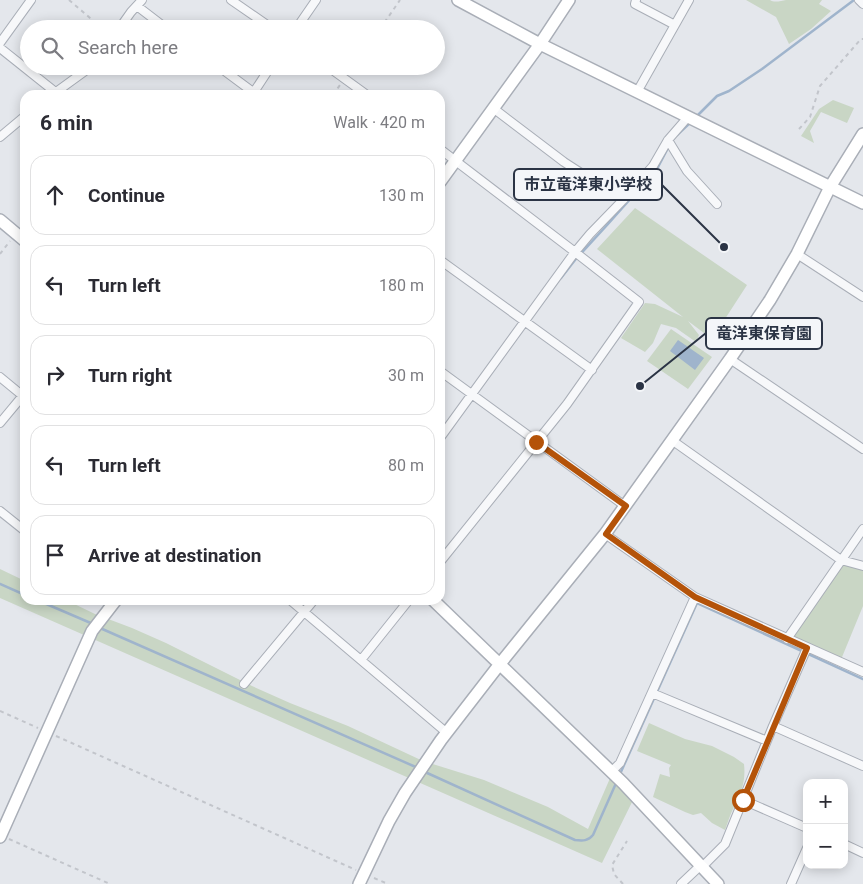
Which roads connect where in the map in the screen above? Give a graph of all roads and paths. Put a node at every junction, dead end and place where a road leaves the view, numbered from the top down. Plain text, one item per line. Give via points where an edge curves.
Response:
1 (31, 0) edge
2 (69, 0) edge
3 (231, 0) edge
4 (316, 0) edge
5 (400, 0) edge
6 (458, 0) edge
7 (569, 0) edge
8 (636, 0) edge
9 (689, 0) edge
10 (859, 0) edge
11 (139, 3) edge
12 (863, 4) edge
13 (92, 20) edge
14 (126, 20) edge
15 (157, 20) edge
16 (260, 20) edge
17 (302, 20) edge
18 (386, 20) edge
19 (675, 25) junction
20 (863, 40) edge
21 (0, 43) edge
22 (540, 44) junction
23 (0, 48) edge
24 (20, 64) edge
25 (33, 75) edge
26 (80, 75) edge
27 (229, 75) edge
28 (265, 75) edge
29 (339, 75) edge
30 (345, 79) junction
31 (51, 90) edge
32 (61, 90) edge
33 (247, 90) edge
34 (255, 90) edge
35 (337, 90) edge
36 (360, 90) edge
37 (637, 92) junction
38 (494, 108) junction
39 (688, 118) junction
40 (20, 120) edge
41 (799, 129) dead end
42 (863, 134) edge
43 (0, 137) edge
44 (668, 140) junction
45 (445, 153) edge
46 (456, 161) junction
47 (445, 175) edge
48 (830, 187) junction
49 (623, 200) junction
50 (863, 203) edge
51 (717, 204) dead end
52 (0, 220) edge
53 (20, 236) edge
54 (20, 238) edge
55 (575, 252) junction
56 (0, 254) edge
57 (798, 254) junction
58 (445, 264) edge
59 (863, 297) edge
60 (525, 322) junction
61 (730, 359) junction
62 (592, 370) junction
63 (445, 375) edge
64 (0, 377) edge
65 (20, 391) edge
66 (472, 394) junction
67 (20, 399) edge
68 (0, 423) edge
69 (445, 431) edge
70 (673, 441) junction
71 (536, 442) junction
72 (863, 449) edge
73 (626, 506) junction
74 (0, 511) edge
75 (20, 527) edge
76 (863, 529) edge
77 (606, 534) junction
78 (445, 556) edge
79 (841, 560) junction
80 (863, 566) edge
81 (695, 597) junction
82 (110, 605) edge
83 (296, 605) edge
84 (310, 605) edge
85 (405, 605) edge
86 (438, 605) edge
87 (304, 612) junction
88 (787, 639) junction
89 (807, 648) junction
90 (361, 660) junction
91 (499, 665) junction
92 (863, 672) edge
93 (244, 684) dead end
94 (652, 692) junction
95 (0, 711) edge
96 (773, 726) junction
97 (47, 732) junction
98 (447, 732) junction
99 (767, 741) junction
100 (863, 766) edge
101 (611, 772) junction
102 (743, 800) junction
103 (803, 826) edge
104 (0, 836) edge
105 (627, 841) dead end
106 (848, 846) edge
107 (863, 853) edge
108 (803, 857) edge
109 (701, 866) junction
110 (362, 879) edge
111 (110, 884) edge
112 (388, 884) edge
113 (623, 884) edge
114 (681, 884) edge
115 (718, 884) edge
116 (791, 884) edge

1 - 21 street
2 - 13 path
3 - 16 street
4 - 17 street
5 - 18 path
6 - 22 street
7 - 22 street
8 - 19 street via 635,4
9 - 19 street
10 - 12 street
11 - 14 street
11 - 15 street
19 - 37 street
20 - 41 path via 861,38 820,86 810,117
22 - 37 street
22 - 38 street
23 - 24 street
25 - 31 street
26 - 32 street
27 - 33 street
28 - 34 street
29 - 30 street
30 - 35 path
30 - 36 street
37 - 39 street
38 - 46 street
38 - 49 street via 564,162
39 - 44 street
39 - 48 street
40 - 43 street
42 - 48 street
44 - 49 street via 654,166
44 - 51 street via 687,171
45 - 46 street
46 - 47 street
46 - 55 street
48 - 50 street
48 - 57 street
49 - 55 street
52 - 53 street
54 - 56 path
55 - 60 street
55 - 62 street via 639,302
57 - 59 street
57 - 61 street
58 - 60 street
60 - 62 street
60 - 66 street
61 - 70 street
61 - 72 street
62 - 71 street
63 - 66 street
64 - 65 street
66 - 69 street
66 - 71 street
67 - 68 street
70 - 73 street
70 - 79 street
71 - 73 street
71 - 78 street
73 - 77 street
74 - 75 street
76 - 79 street
77 - 81 street
77 - 91 street
79 - 80 street
79 - 88 street
81 - 88 street
81 - 94 street
82 - 97 street via 92,631
83 - 87 street
84 - 87 street
85 - 90 street
86 - 91 street
87 - 90 street
87 - 93 street
88 - 89 street
89 - 92 street
89 - 96 street
90 - 98 street
91 - 98 street
91 - 101 street
94 - 99 street
94 - 101 street via 620,763
95 - 97 path
96 - 99 street
96 - 100 street
97 - 104 street
97 - 110 path
98 - 110 street via 405,793
99 - 102 street
101 - 109 street
102 - 103 street
102 - 109 street via 725,844
104 - 111 path
105 - 113 path via 612,866
106 - 107 street
108 - 116 street
109 - 114 street
109 - 115 street
110 - 112 path

